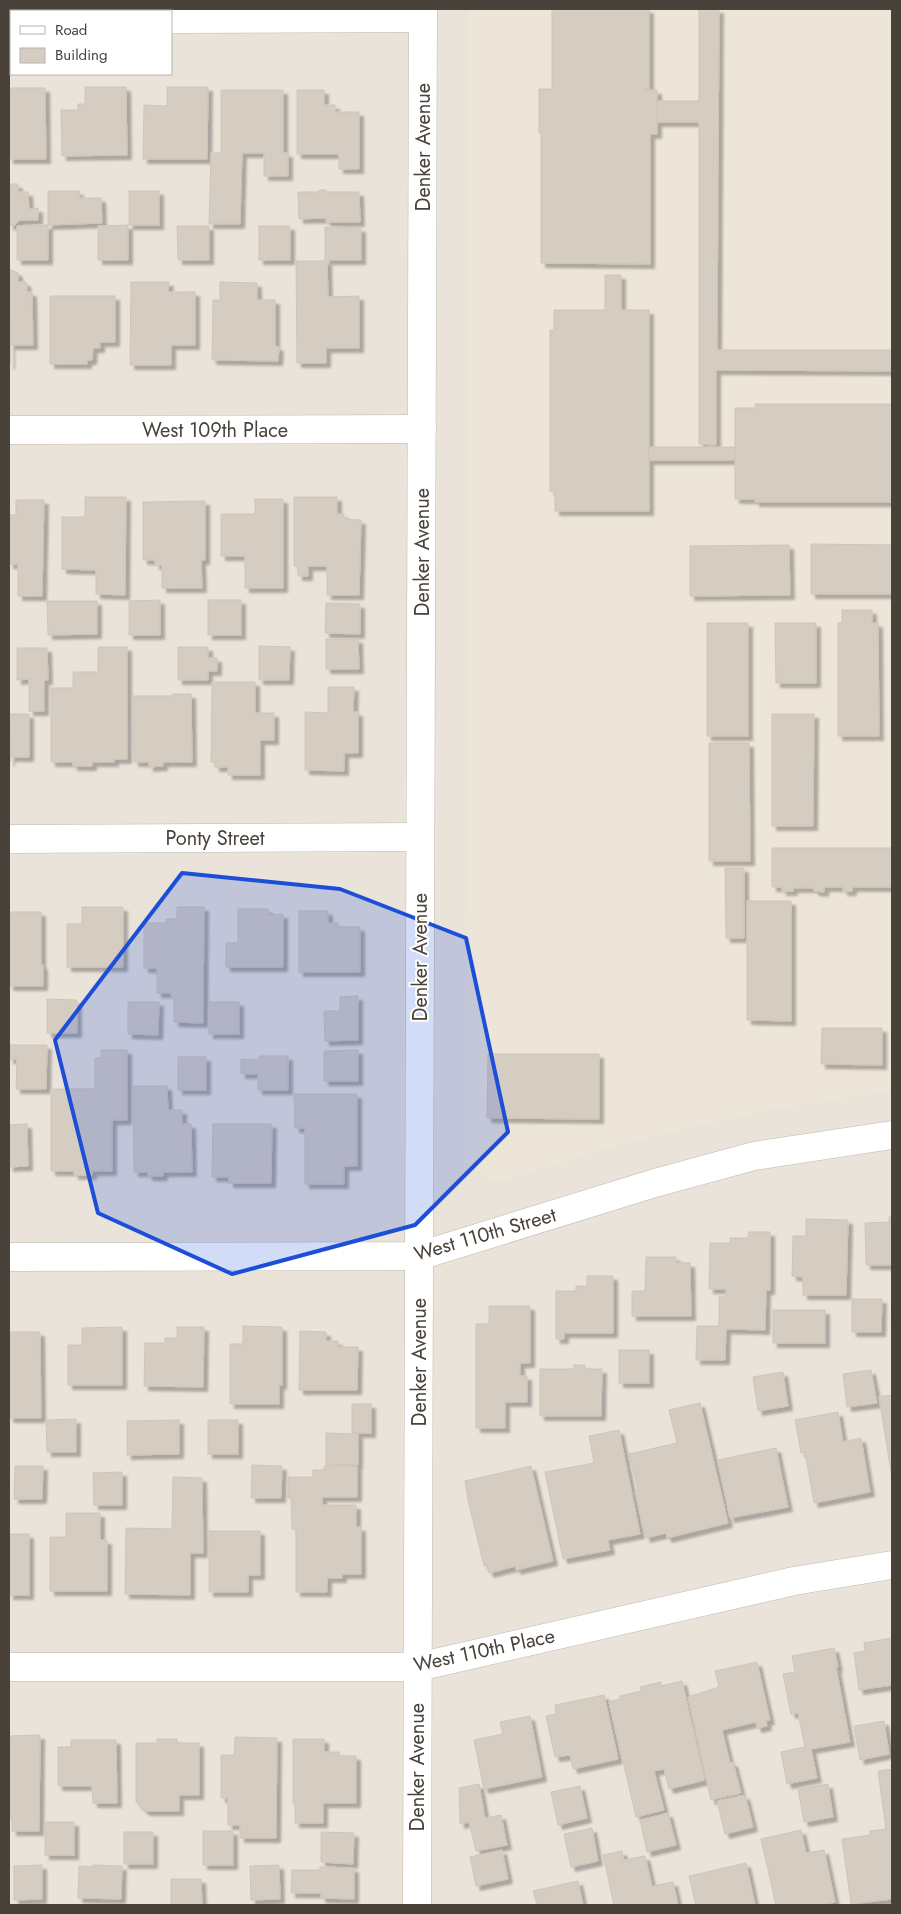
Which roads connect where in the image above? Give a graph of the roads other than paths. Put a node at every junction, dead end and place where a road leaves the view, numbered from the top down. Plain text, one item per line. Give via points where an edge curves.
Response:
1 (423, 13) edge
2 (172, 19) edge
3 (422, 429) junction
4 (9, 430) edge
5 (420, 837) junction
6 (9, 839) edge
7 (892, 1135) edge
8 (419, 1256) junction
9 (9, 1257) edge
10 (892, 1565) edge
11 (9, 1667) edge
12 (418, 1667) junction
13 (416, 1905) edge

1 - 2 street
1 - 3 street, Denker Avenue
3 - 4 street, West 109th Place
3 - 5 street, Denker Avenue
5 - 6 street, Ponty Street
5 - 8 street, Denker Avenue
7 - 8 street, West 110th Street via 754,1156
8 - 9 street, West 110th Street
8 - 12 street, Denker Avenue
10 - 12 street, West 110th Place via 794,1581
11 - 12 street, West 110th Place
12 - 13 street, Denker Avenue

